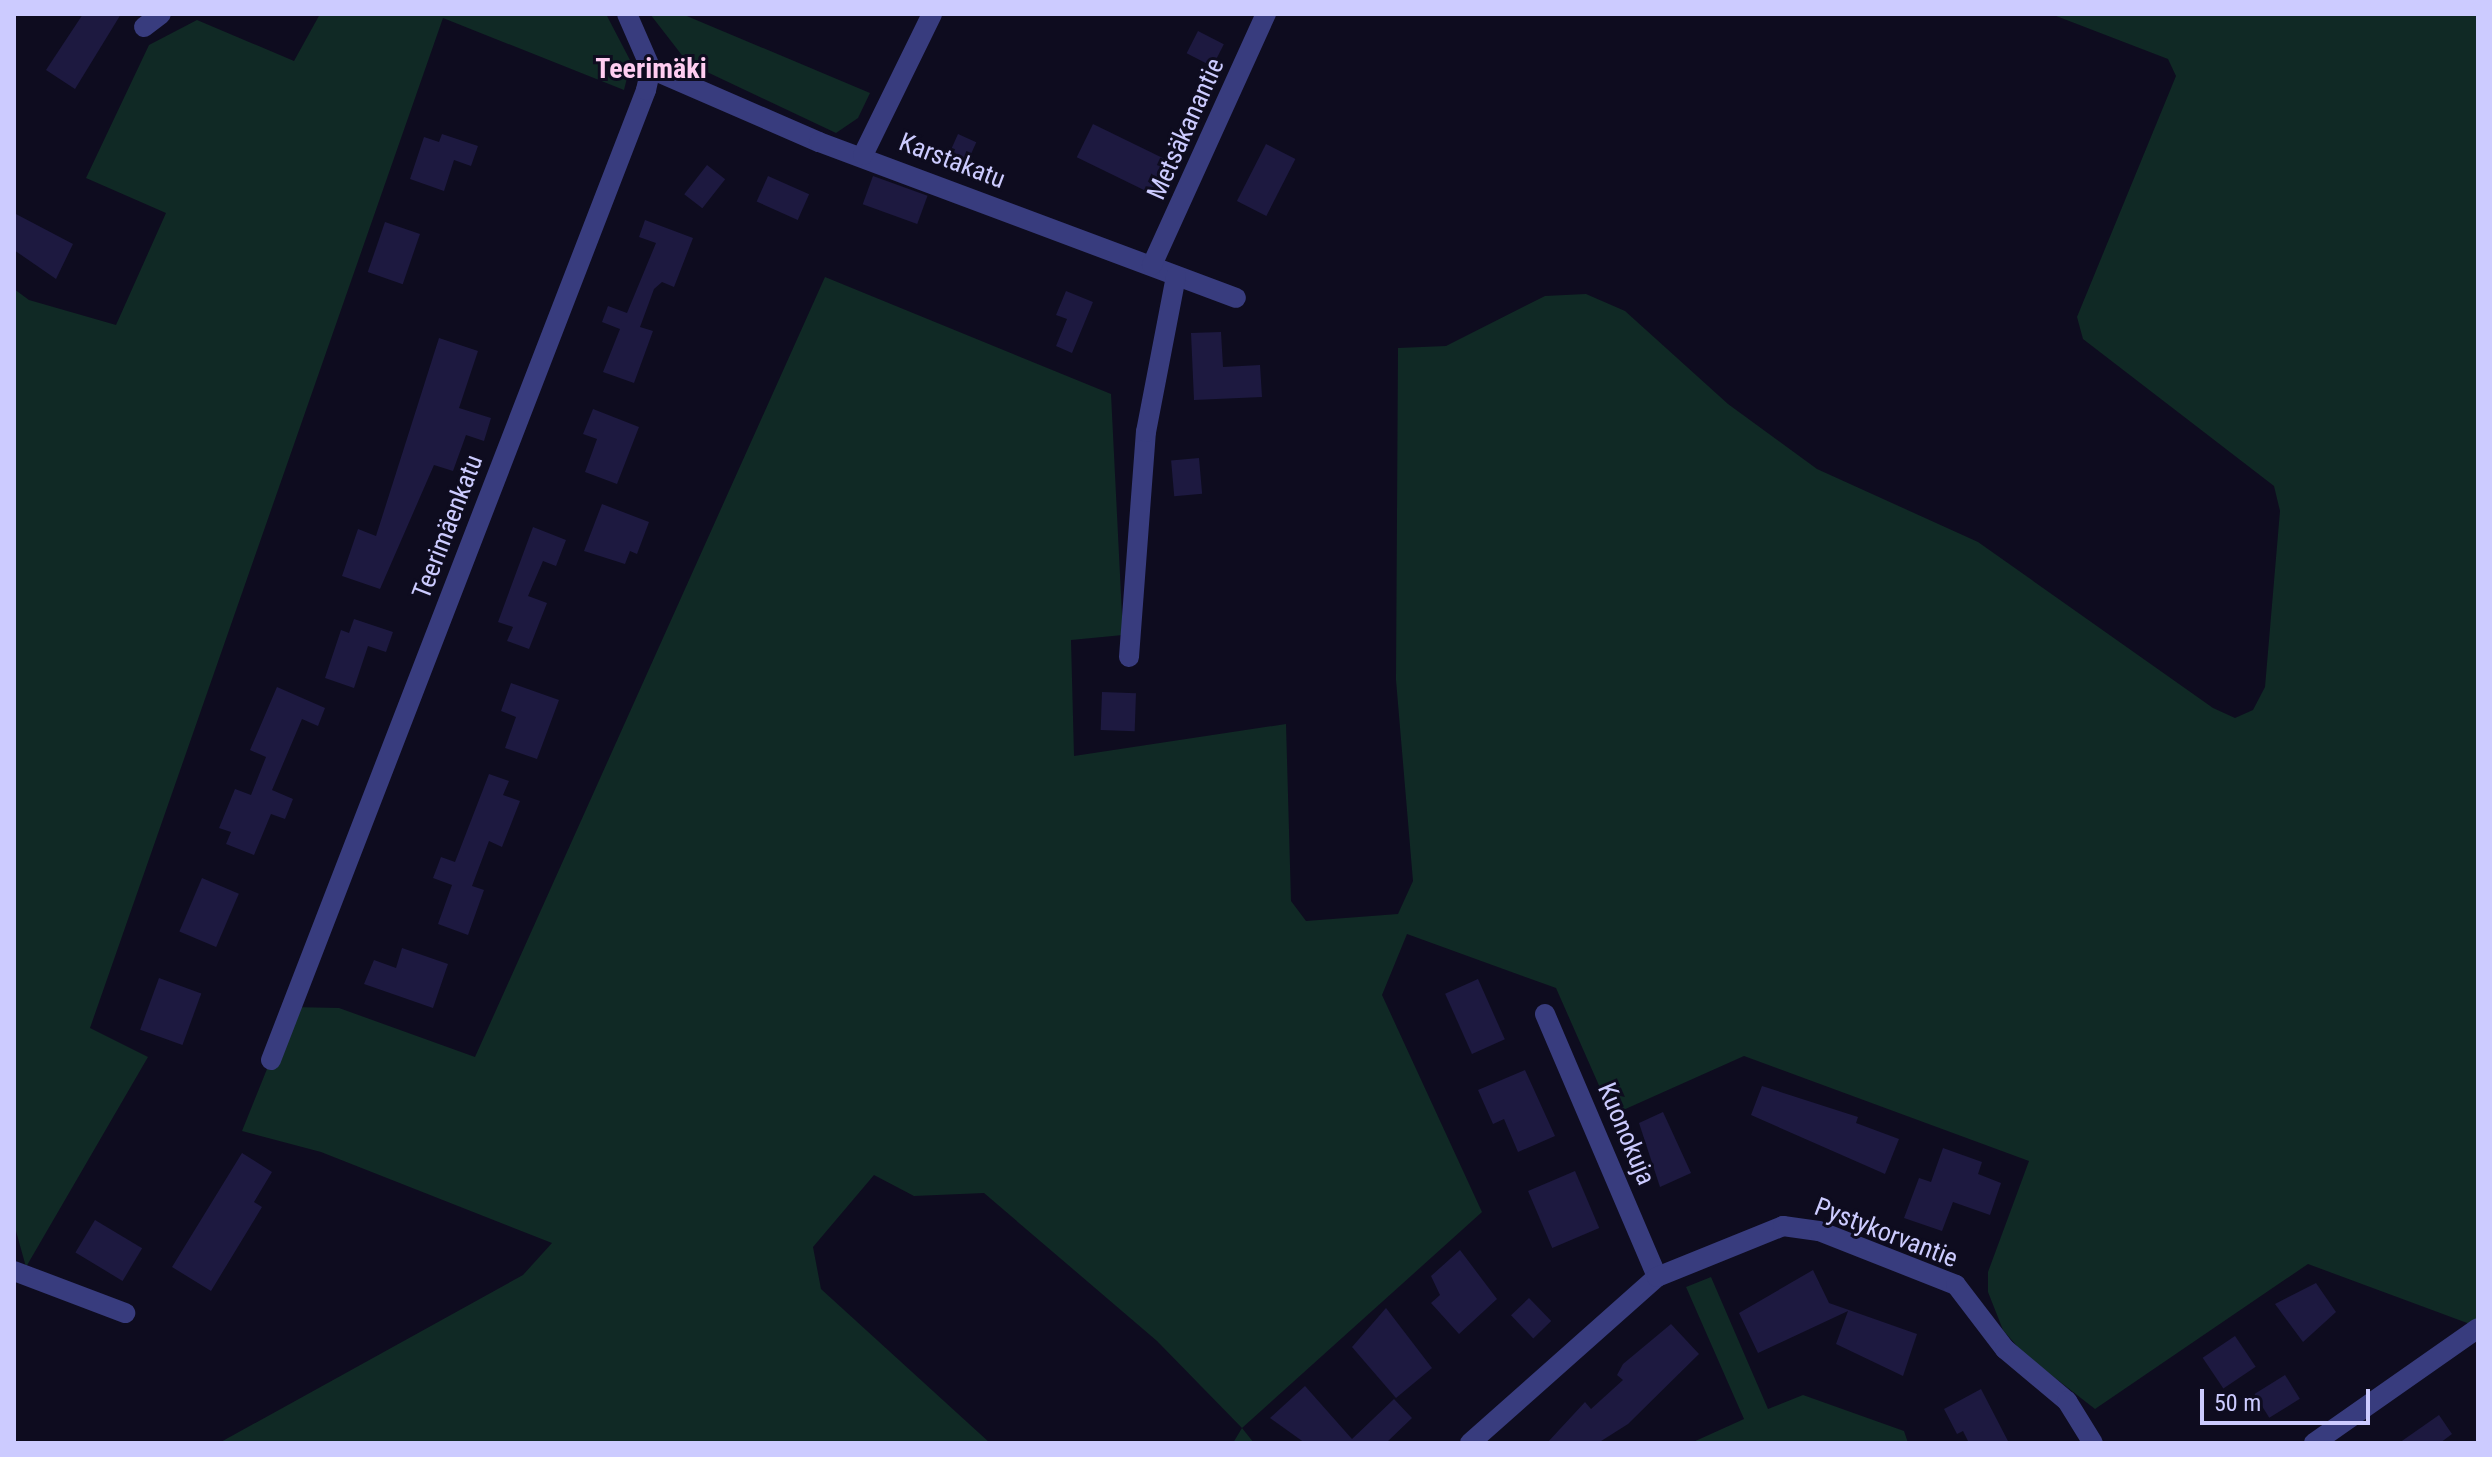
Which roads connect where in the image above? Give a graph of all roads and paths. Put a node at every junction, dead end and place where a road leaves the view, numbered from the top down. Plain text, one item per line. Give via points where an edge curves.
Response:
1 (161, 14) edge
2 (627, 14) edge
3 (932, 14) edge
4 (1266, 14) edge
5 (144, 27) dead end
6 (651, 69) junction
7 (863, 155) junction
8 (1152, 265) junction
9 (1176, 276) junction
10 (1236, 298) dead end
11 (1129, 657) dead end
12 (1545, 1014) dead end
13 (271, 1060) dead end
14 (18, 1273) edge
15 (1657, 1277) junction
16 (125, 1313) dead end
17 (2478, 1328) edge
18 (1470, 1443) edge
19 (2093, 1443) edge
20 (2314, 1443) edge

1 - 5 street
2 - 6 street
3 - 7 street
4 - 8 street, Metsäkanantie
6 - 7 street, Karstakatu
6 - 13 street, Teerimäenkatu
7 - 8 street, Karstakatu
8 - 9 street, Karstakatu
9 - 10 street, Karstakatu
9 - 11 street via 1146,432
12 - 15 street, Kuonokuja
14 - 16 street
15 - 18 street, Pystykorvantie
15 - 19 street, Pystykorvantie via 1783,1226 1819,1231 1924,1270 1969,1296 2005,1349 2067,1401
17 - 20 street

